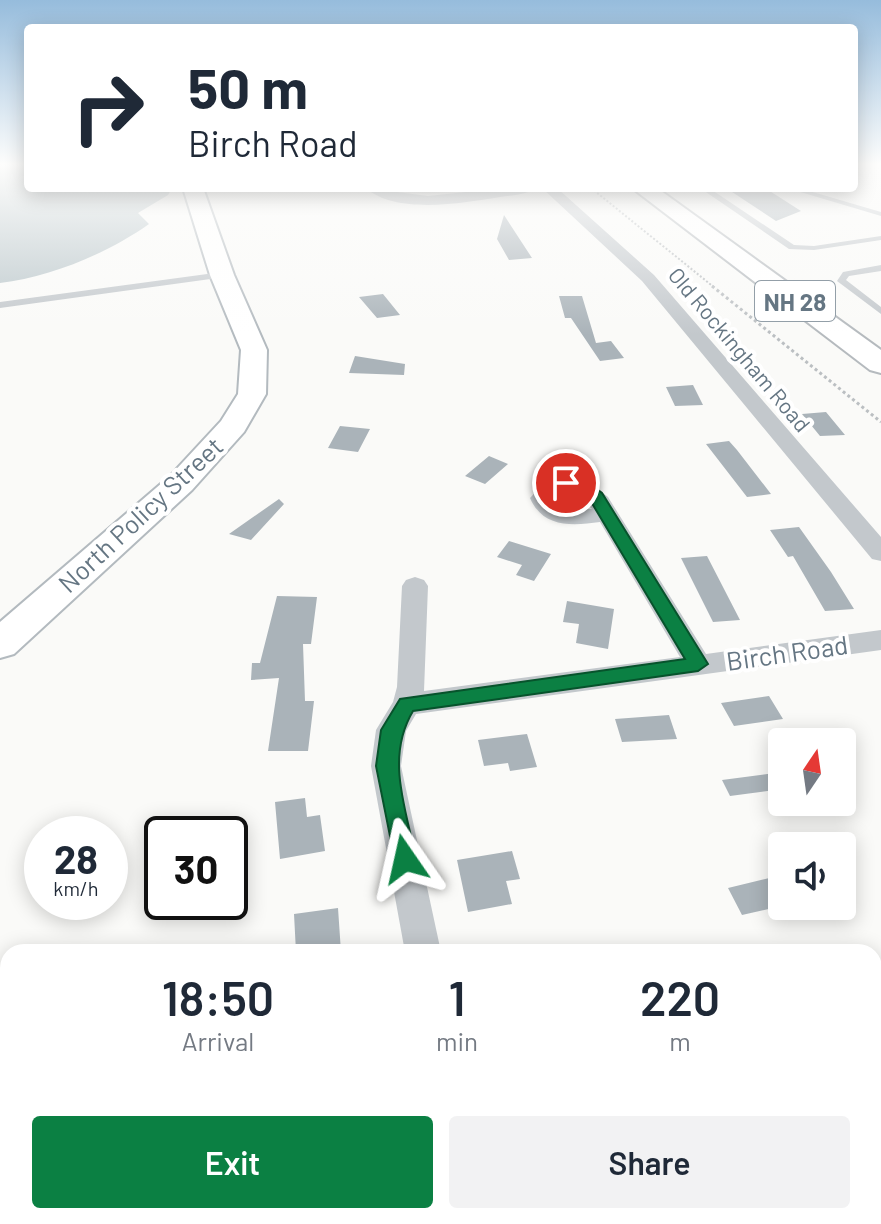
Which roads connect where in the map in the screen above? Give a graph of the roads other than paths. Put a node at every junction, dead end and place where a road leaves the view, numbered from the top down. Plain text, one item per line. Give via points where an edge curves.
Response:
1 (204, 221) edge
2 (585, 221) edge
3 (688, 221) edge
4 (753, 221) edge
5 (881, 238) edge
6 (881, 268) edge
7 (222, 275) junction
8 (0, 305) edge
9 (881, 311) edge
10 (881, 364) edge
11 (607, 514) dead end
12 (881, 553) edge
13 (415, 586) dead end
14 (881, 640) edge
15 (0, 644) edge
16 (698, 664) junction
17 (407, 704) junction
18 (421, 944) edge

1 - 7 street, North Policy Street
2 - 12 street, Old Rockingham Road via 648,278
3 - 10 main road, NH 28
4 - 5 lane via 792,247
6 - 9 lane via 846,274 841,281
7 - 8 lane
7 - 15 street, North Policy Street via 254,350 255,379 244,410 181,483
11 - 16 street
13 - 17 street
14 - 16 street, Birch Road
16 - 17 street, Birch Road
17 - 18 street via 391,730 386,766

